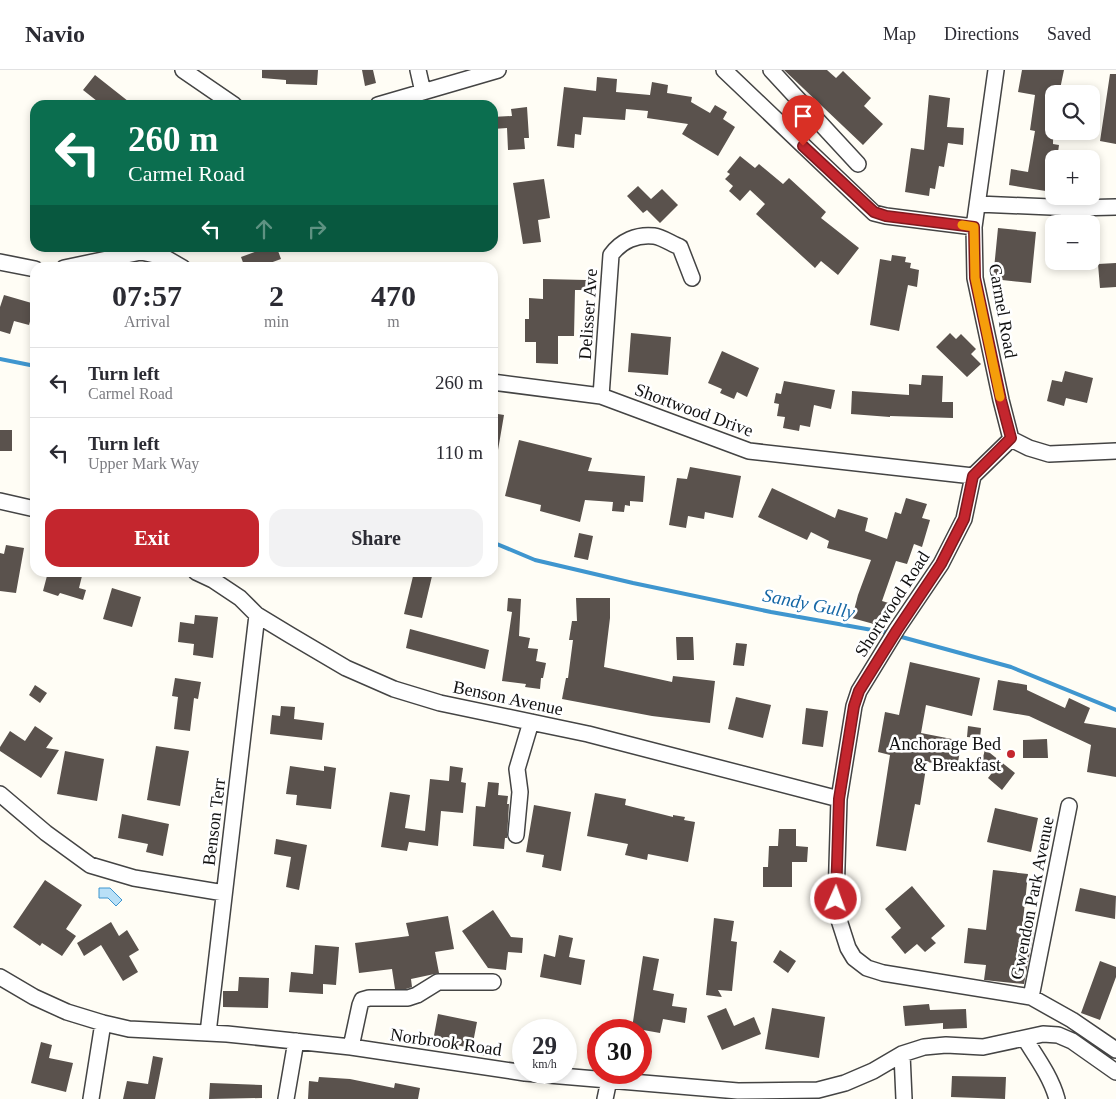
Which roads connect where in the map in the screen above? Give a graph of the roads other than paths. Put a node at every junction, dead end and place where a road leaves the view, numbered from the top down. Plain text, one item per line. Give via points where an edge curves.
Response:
1 (183, 70) edge
2 (418, 70) edge
3 (498, 70) edge
4 (724, 70) edge
5 (771, 70) edge
6 (996, 70) edge
7 (423, 92) junction
8 (227, 100) edge
9 (395, 100) edge
10 (858, 164) dead end
11 (978, 204) junction
12 (1116, 207) edge
13 (974, 227) junction
14 (141, 252) edge
15 (141, 252) edge
16 (0, 262) edge
17 (93, 262) edge
18 (173, 262) edge
19 (30, 267) edge
20 (692, 278) dead end
21 (498, 383) edge
22 (601, 396) junction
23 (1011, 438) junction
24 (1116, 451) edge
25 (973, 476) junction
26 (0, 501) edge
27 (30, 508) edge
28 (207, 577) edge
29 (258, 615) junction
30 (531, 722) junction
31 (0, 794) edge
32 (839, 799) junction
33 (1069, 806) dead end
34 (516, 835) dead end
35 (224, 893) junction
36 (0, 978) edge
37 (493, 982) dead end
38 (1031, 997) junction
39 (103, 1023) junction
40 (208, 1033) junction
41 (1025, 1039) junction
42 (296, 1041) junction
43 (351, 1047) junction
44 (1116, 1050) edge
45 (902, 1054) junction
46 (1116, 1072) edge
47 (587, 1078) edge
48 (608, 1084) edge
49 (652, 1084) edge
50 (818, 1094) edge
51 (91, 1099) edge
52 (286, 1099) edge
53 (605, 1099) edge
54 (904, 1099) edge
55 (1056, 1099) edge

1 - 8 street
2 - 7 street
3 - 7 street
4 - 13 street via 874,212
5 - 10 street
6 - 11 street, Carmel Road
7 - 9 street
11 - 12 street
11 - 13 street, Carmel Road
13 - 23 street, Carmel Road via 975,278
14 - 18 street
15 - 17 street
16 - 19 street
20 - 22 street, Delisser Ave via 680,247 655,236 639,236 616,248 611,255
21 - 22 street, Shortwood Drive
22 - 25 street, Shortwood Drive via 749,451
23 - 24 street via 1049,454
23 - 25 street
25 - 32 street, Shortwood Road via 964,519 941,564 859,691
26 - 27 street
28 - 29 street, Benson Avenue via 240,598
29 - 30 street, Benson Avenue via 346,668 394,689 440,703
29 - 35 street, Benson Terr
30 - 32 street, Benson Avenue
30 - 34 street via 517,769 520,792
31 - 35 street via 90,865 134,878
32 - 38 street, Shortwood Road via 836,899 839,920 854,958 867,968 883,973
33 - 38 street, Gwendon Park Avenue
35 - 40 street, Benson Terr
36 - 39 street, Norbrook Road via 67,1012
37 - 43 street via 438,982 408,998 362,1000
38 - 44 street, Shortwood Road
39 - 40 street, Norbrook Road via 129,1029
39 - 51 street
40 - 42 street, Norbrook Road
41 - 45 street, Norbrook Road via 982,1047 924,1047
41 - 46 street, Norbrook Road via 1043,1034 1058,1035
41 - 55 street via 1054,1089
42 - 43 street, Norbrook Road
42 - 52 street
43 - 47 street, Norbrook Road via 524,1073
45 - 50 street, Norbrook Road via 873,1071
45 - 54 street
48 - 53 street
49 - 50 street, Norbrook Road

